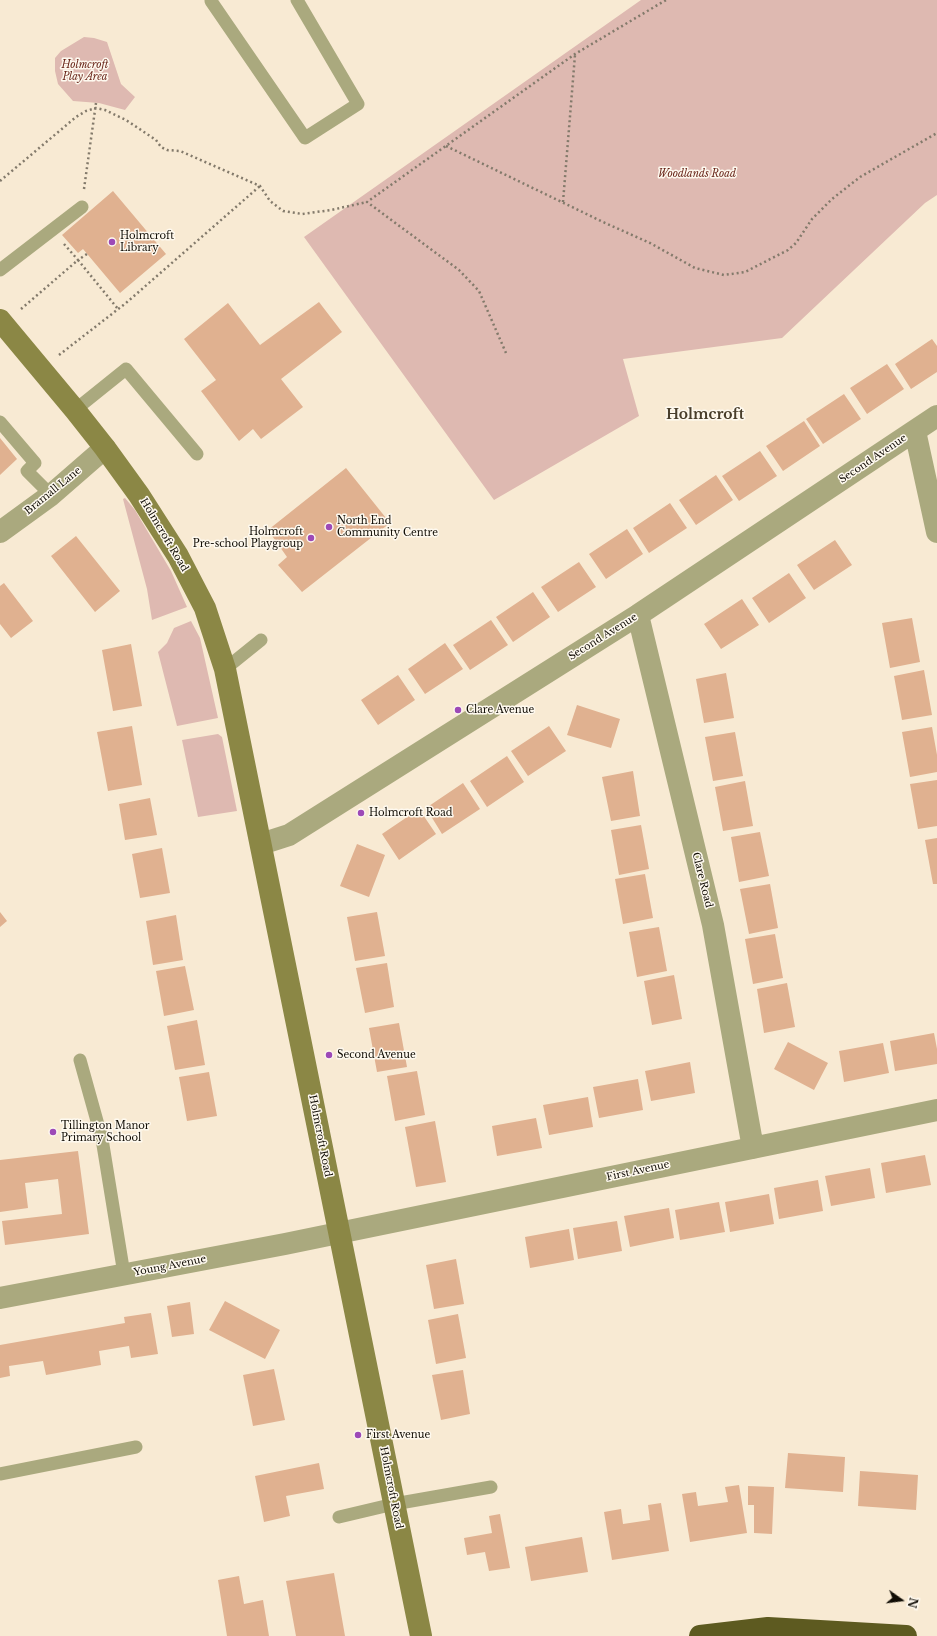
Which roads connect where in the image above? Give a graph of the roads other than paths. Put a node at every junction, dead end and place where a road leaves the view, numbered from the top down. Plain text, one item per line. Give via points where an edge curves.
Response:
1 (211, 0) edge
2 (297, 0) edge
3 (82, 207) road end
4 (0, 270) edge
5 (0, 320) edge
6 (75, 410) junction
7 (937, 416) edge
8 (0, 422) edge
9 (916, 431) junction
10 (105, 448) junction
11 (196, 454) dead end
12 (51, 495) junction
13 (0, 532) edge
14 (937, 532) edge
15 (638, 615) junction
16 (261, 640) dead end
17 (225, 669) junction
18 (261, 844) junction
19 (80, 1060) dead end
20 (937, 1110) edge
21 (753, 1148) junction
22 (339, 1232) junction
23 (124, 1274) junction
24 (0, 1298) edge
25 (136, 1447) dead end
26 (0, 1474) edge
27 (491, 1487) dead end
28 (394, 1504) junction
29 (339, 1517) dead end
30 (769, 1632) edge
31 (421, 1636) edge
32 (700, 1636) edge
33 (906, 1636) edge

1 - 2 lane via 306,138 358,104
3 - 4 lane
5 - 6 street, Holmcroft Road
6 - 10 street, Holmcroft Road
6 - 11 lane via 126,369
7 - 9 street, Second Avenue
8 - 12 lane via 34,463 27,471
9 - 14 street
9 - 15 street, Second Avenue
10 - 12 street, Bramall Lane
10 - 17 street, Holmcroft Road via 178,556 205,608
12 - 13 street, Bramall Lane
15 - 18 street, Second Avenue via 289,835
15 - 21 street, Clare Road via 713,925
16 - 17 lane
17 - 18 street, Holmcroft Road
18 - 22 street, Holmcroft Road
19 - 23 lane via 102,1139
20 - 21 street, First Avenue
21 - 22 street, First Avenue
22 - 23 street, Young Avenue
22 - 28 street, Holmcroft Road
23 - 24 street, Young Avenue
25 - 26 lane
27 - 28 lane
28 - 29 lane
28 - 31 street, Holmcroft Road
30 - 32 highway
30 - 33 highway

